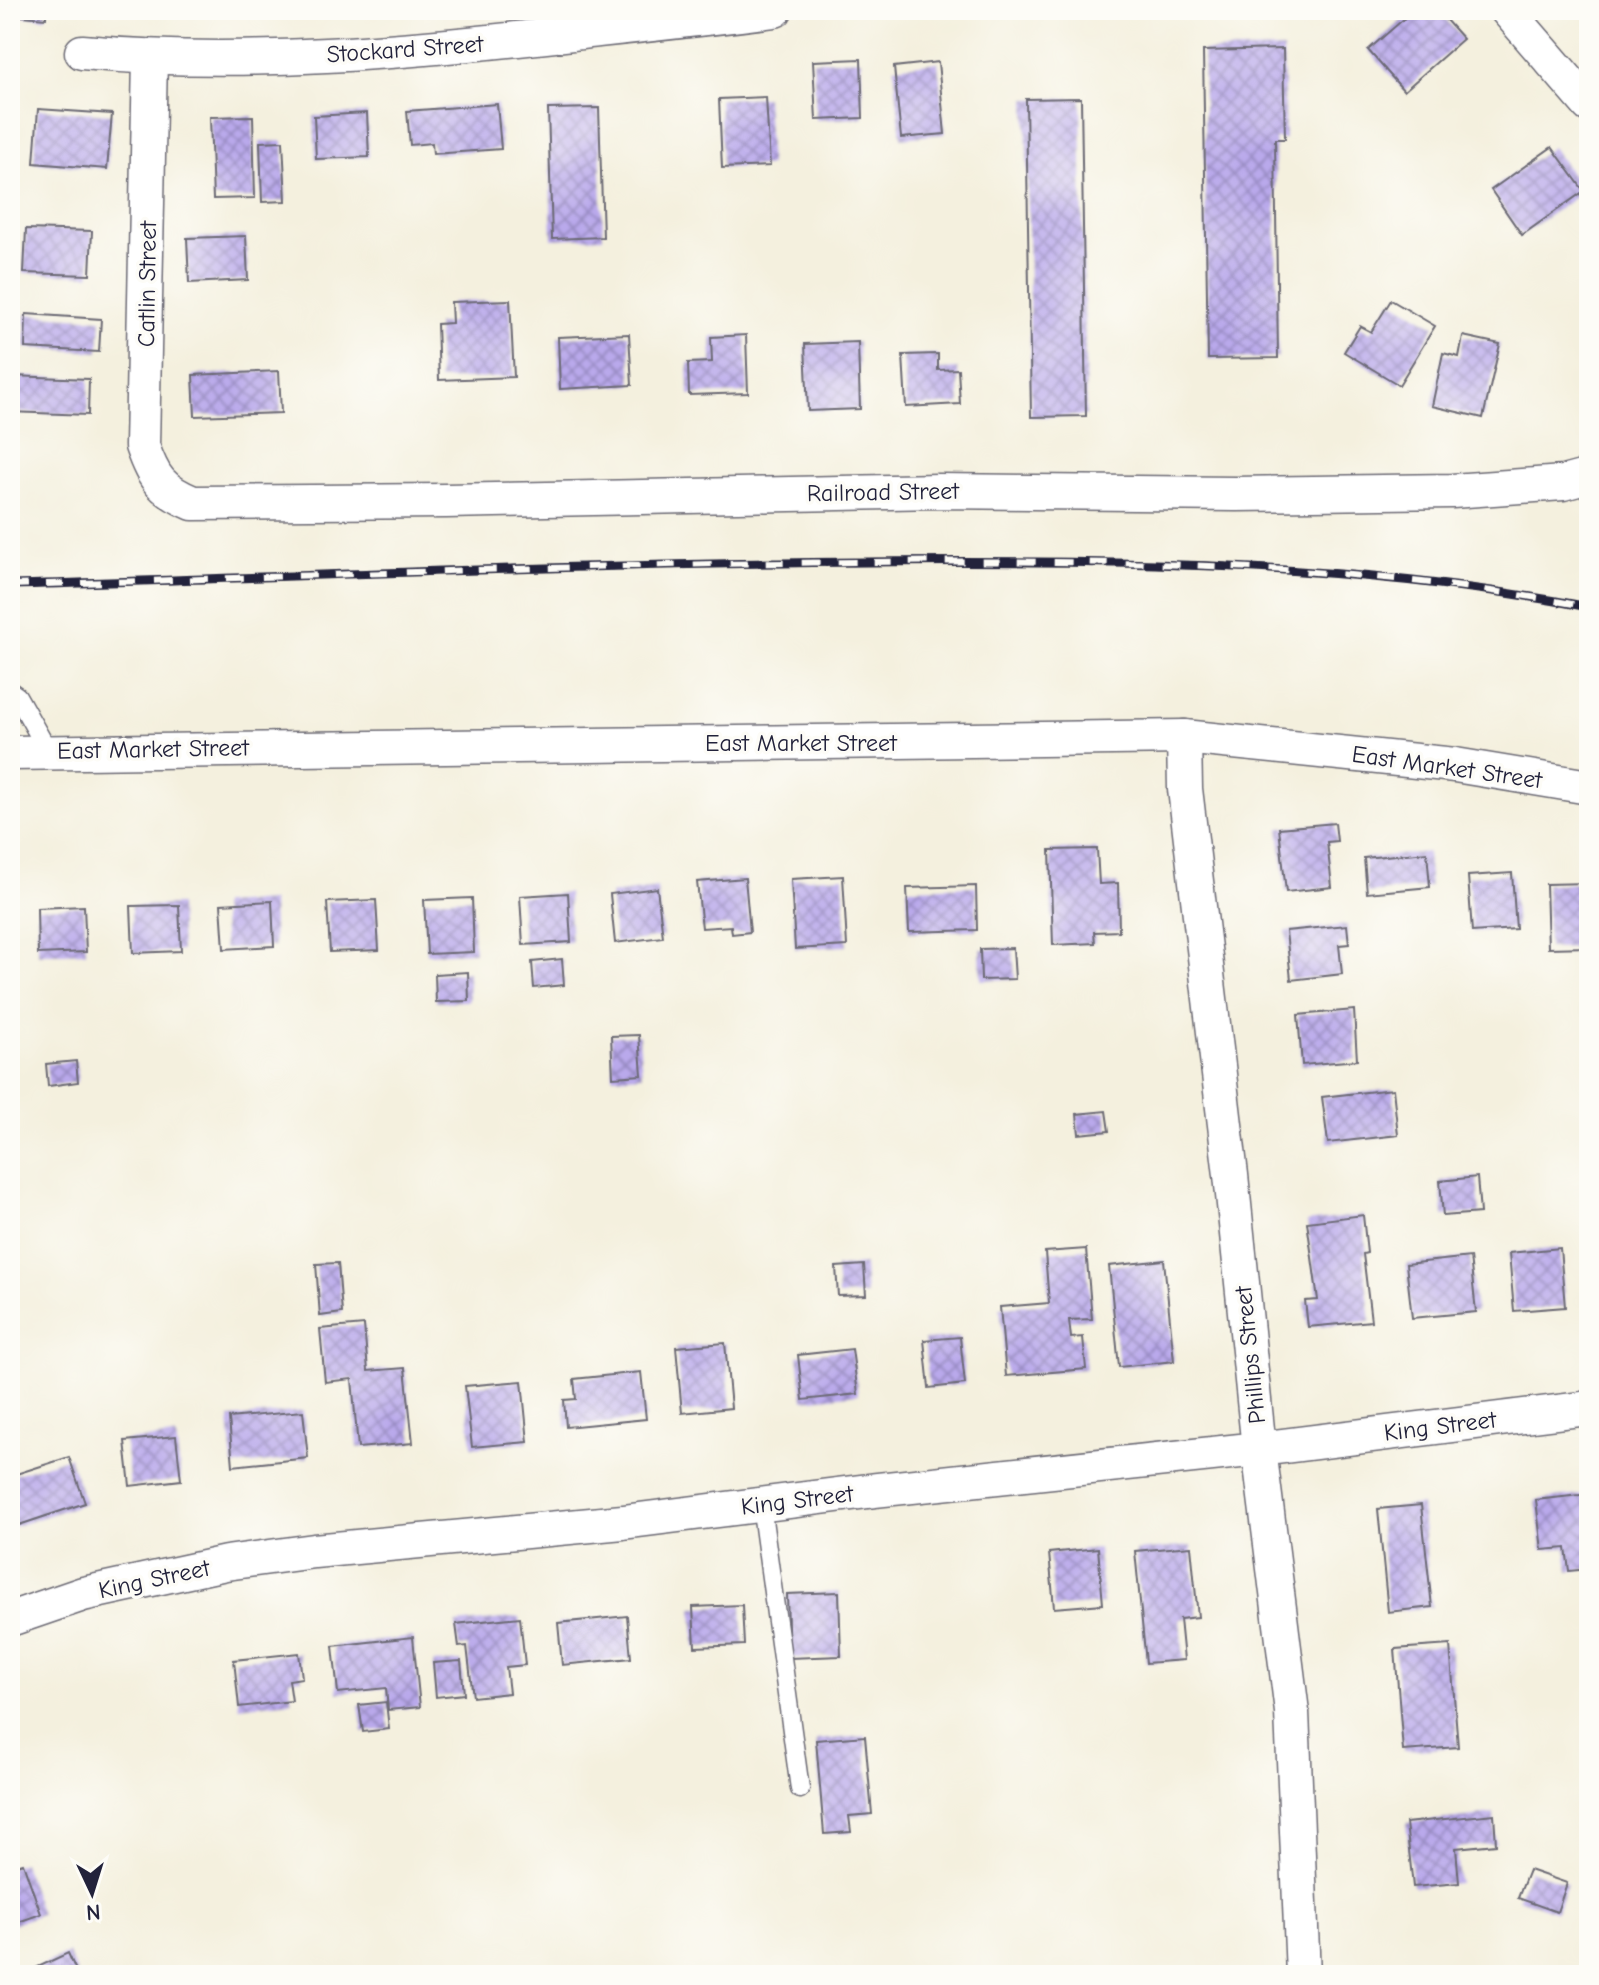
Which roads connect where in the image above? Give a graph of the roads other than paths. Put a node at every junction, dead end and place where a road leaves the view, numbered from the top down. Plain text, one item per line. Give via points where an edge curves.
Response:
1 (775, 10) edge
2 (1507, 10) edge
3 (542, 23) edge
4 (82, 52) dead end
5 (150, 58) junction
6 (1589, 105) edge
7 (1589, 476) edge
8 (177, 496) joint
9 (10, 691) edge
10 (1184, 737) junction
11 (48, 751) junction
12 (10, 753) edge
13 (1589, 787) edge
14 (1589, 1408) edge
15 (1259, 1449) junction
16 (761, 1505) junction
17 (10, 1619) edge
18 (800, 1789) dead end
19 (1303, 1975) edge

1 - 3 street, Stockard Street
2 - 6 street
3 - 5 street, Stockard Street via 347,55
4 - 5 street, Stockard Street
5 - 8 street, Catlin Street via 142,446 151,471
7 - 8 street, Railroad Street via 1563,483 1452,491 1267,494 939,491 211,504
9 - 11 lane
10 - 11 street, East Market Street
10 - 13 street, East Market Street via 1455,765
10 - 15 street, Phillips Street via 1185,789
11 - 12 street, East Market Street
14 - 15 street, King Street
15 - 16 street, King Street
15 - 19 street, Phillips Street via 1292,1712
16 - 17 street, King Street via 226,1563 83,1594
16 - 18 lane

